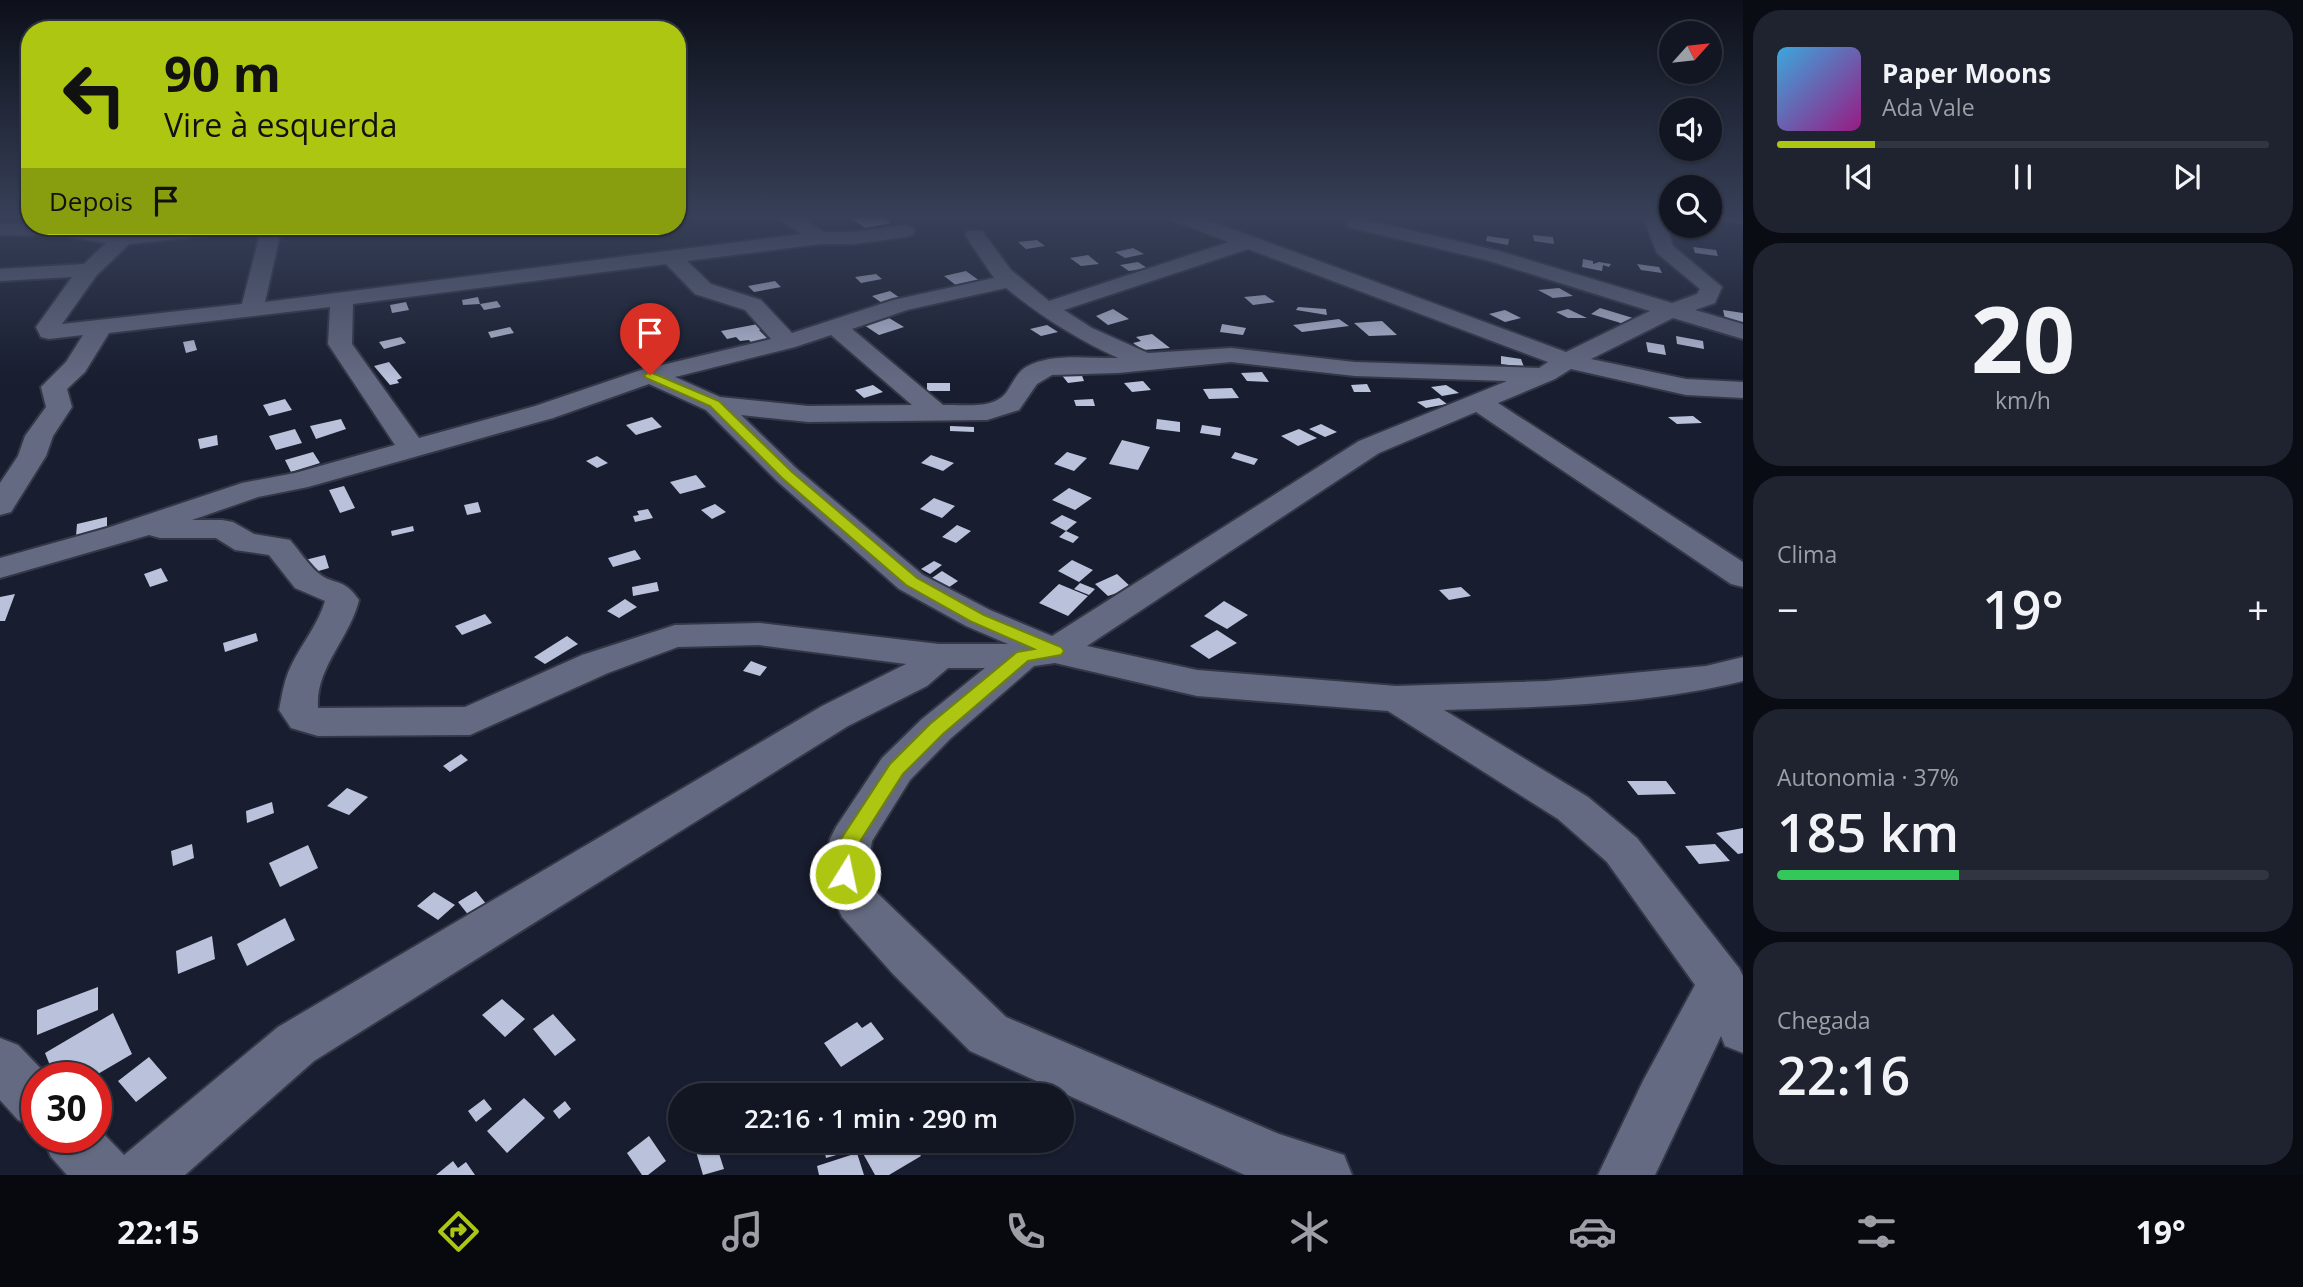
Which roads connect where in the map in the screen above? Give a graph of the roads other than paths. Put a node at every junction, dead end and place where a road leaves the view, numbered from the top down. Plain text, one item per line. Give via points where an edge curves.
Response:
1 (262, 270) edge
2 (570, 270) edge
3 (683, 270) edge
4 (1002, 270) edge
5 (1166, 270) edge
6 (1315, 270) edge
7 (1544, 270) edge
8 (1690, 270) edge
9 (88, 271) joint
10 (0, 275) edge
11 (1010, 281) junction
12 (342, 299) junction
13 (1046, 309) junction
14 (252, 310) junction
15 (1675, 310) junction
16 (833, 325) junction
17 (99, 328) junction
18 (1743, 332) edge
19 (787, 342) junction
20 (1145, 361) junction
21 (1557, 368) junction
22 (650, 375) junction
23 (1743, 390) edge
24 (1480, 403) junction
25 (715, 404) junction
26 (937, 413) junction
27 (412, 449) junction
28 (0, 506) edge
29 (132, 530) junction
30 (0, 568) edge
31 (1743, 578) edge
32 (1039, 654) junction
33 (940, 656) junction
34 (1743, 669) edge
35 (1396, 699) junction
36 (1722, 982) junction
37 (1743, 1030) edge
38 (0, 1062) edge
39 (21, 1085) edge
40 (84, 1153) edge
41 (104, 1175) edge
42 (143, 1175) edge
43 (1324, 1175) edge
44 (1626, 1175) edge

1 - 14 street
2 - 12 street
3 - 19 street via 697,286 714,295 752,305
4 - 11 street
5 - 13 street
6 - 21 street
7 - 15 street
8 - 15 street via 1711,287 1707,298
9 - 10 street
9 - 17 street via 48,327 49,332
11 - 13 street
11 - 16 street
12 - 14 street
12 - 27 street via 340,344
13 - 20 street via 1084,333
14 - 17 street
15 - 18 street
15 - 21 street
16 - 19 street
16 - 26 street
17 - 28 street via 76,368 54,387 59,407
19 - 22 street
20 - 21 street via 1231,355 1369,370
20 - 26 street via 1037,372 1005,407
21 - 23 street via 1686,387
21 - 24 street
22 - 25 street
22 - 27 street via 544,412
24 - 31 street
24 - 32 street via 1369,447
25 - 26 street via 808,414
25 - 32 street via 787,475 911,582
27 - 29 street via 252,489
29 - 30 street
29 - 33 street via 222,529 246,543 279,547 307,581 335,591 342,600 340,610 305,675 298,710 318,722 470,720 595,664 675,636 759,634
32 - 33 street
32 - 35 street via 1198,683
32 - 43 street via 936,729 897,769 851,839 845,874 858,904 988,1034 1277,1161
33 - 42 street via 914,677 835,716 296,1044
34 - 35 street via 1706,678 1547,694
35 - 36 street via 1573,808 1622,850
36 - 37 street
36 - 44 street
38 - 39 street
40 - 41 street

